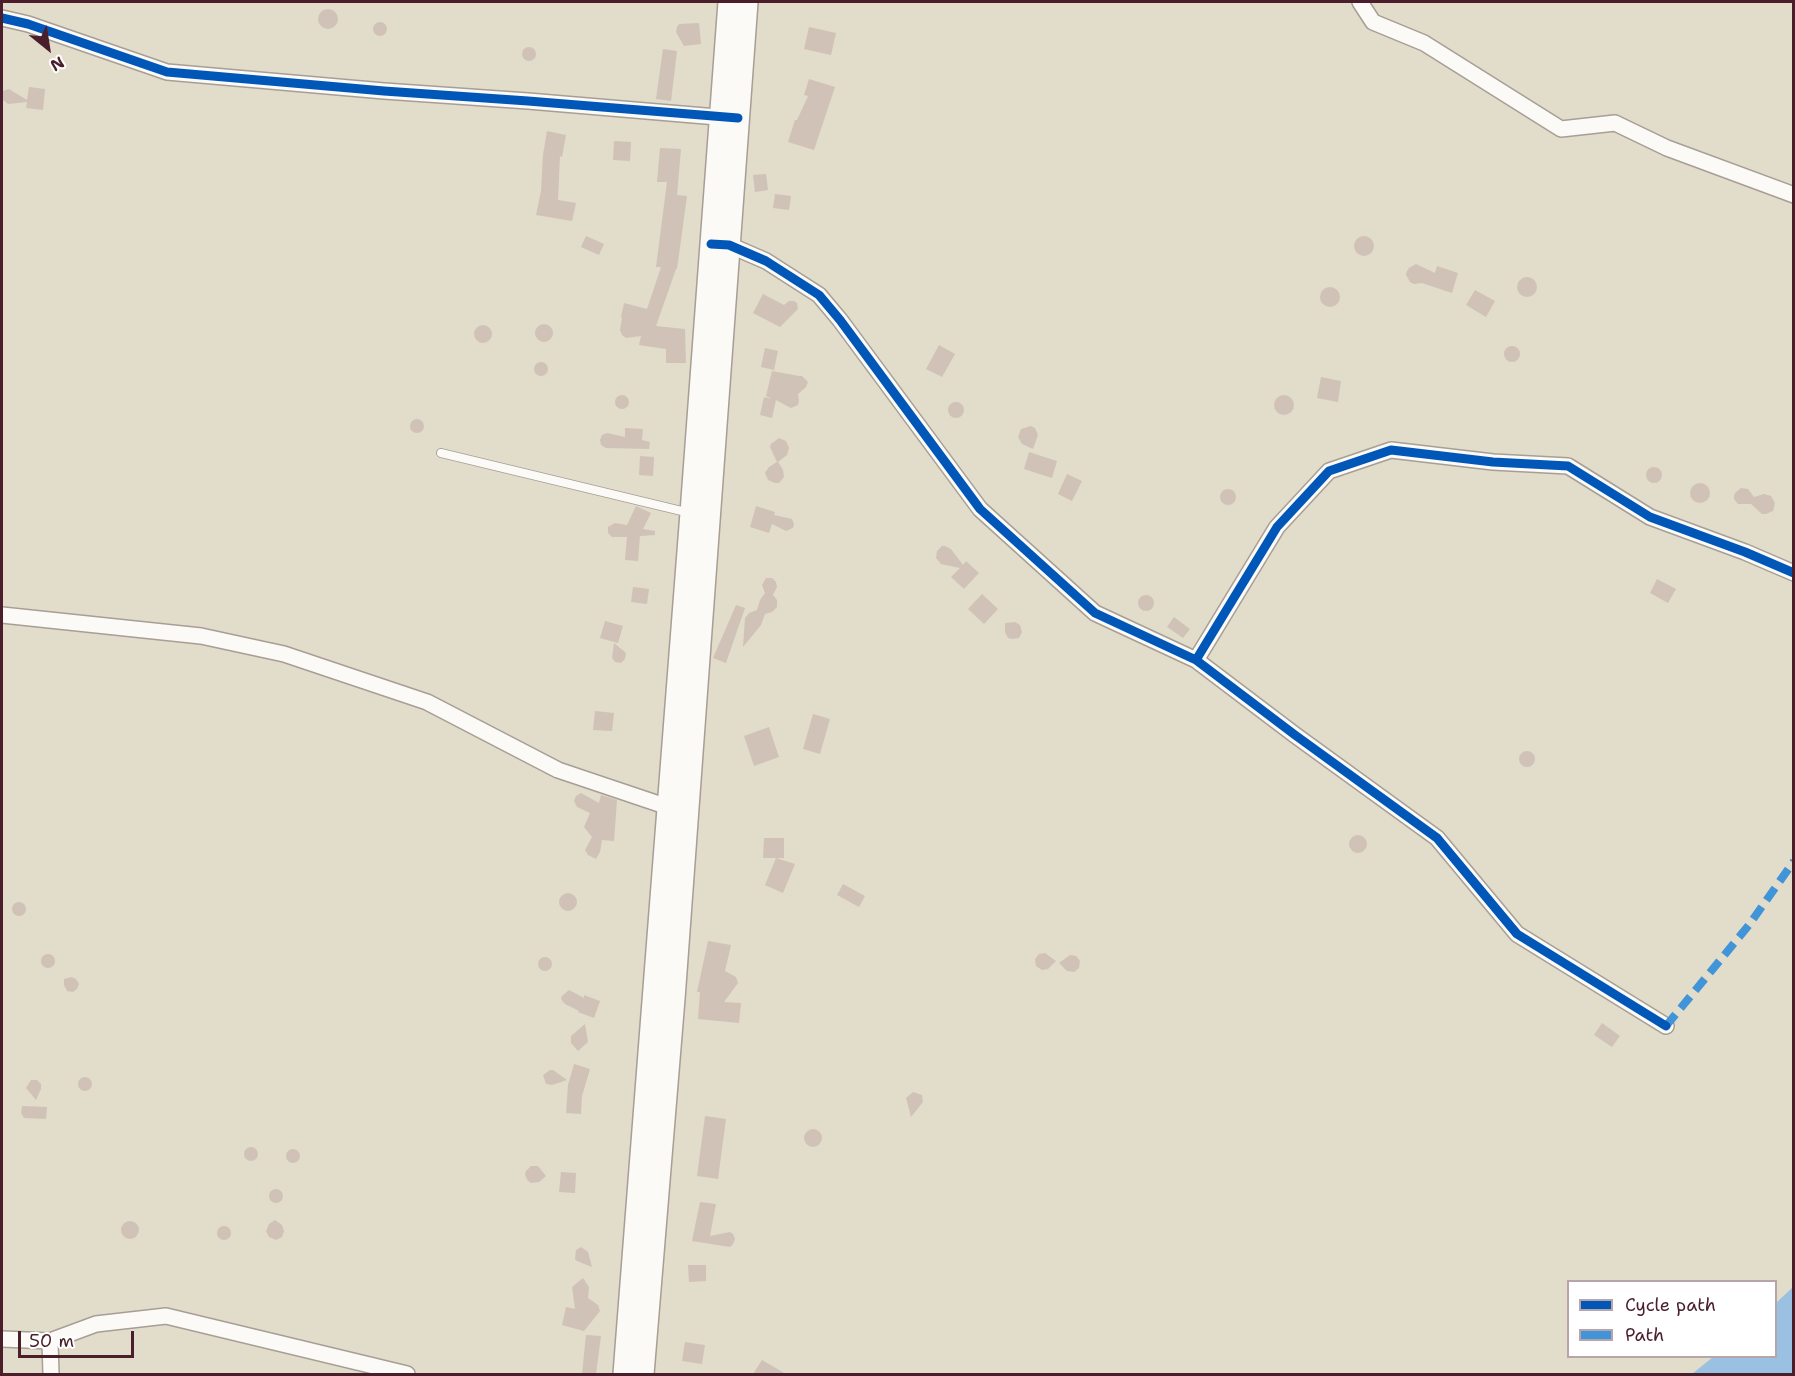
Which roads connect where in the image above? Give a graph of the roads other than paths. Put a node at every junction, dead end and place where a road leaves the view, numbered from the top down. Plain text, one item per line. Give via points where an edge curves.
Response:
1 (729, 2) edge
2 (747, 2) edge
3 (1360, 2) edge
4 (2, 18) edge
5 (729, 118) junction
6 (1794, 195) edge
7 (720, 244) junction
8 (441, 453) dead end
9 (692, 513) junction
10 (1794, 573) edge
11 (2, 615) edge
12 (1196, 660) junction
13 (668, 807) junction
14 (1666, 1026) dead end
15 (2, 1339) edge
16 (50, 1341) junction
17 (51, 1374) edge
18 (407, 1374) edge
19 (624, 1374) edge
20 (643, 1374) edge

1 - 5 main road
2 - 5 main road
3 - 6 street via 1373,22 1424,43 1561,129 1615,123
4 - 5 street via 166,72
5 - 7 main road
7 - 9 main road
7 - 12 street via 766,261 819,295 980,509 1095,613
7 - 20 main road via 674,999
8 - 9 lane
9 - 13 main road
10 - 12 street via 1650,518 1568,466 1391,450 1329,471 1277,527
11 - 13 street via 201,636 284,654 427,702 558,770
12 - 14 street via 1437,838 1517,934
13 - 19 main road
15 - 16 street
16 - 17 street
16 - 18 street via 96,1324 166,1316

